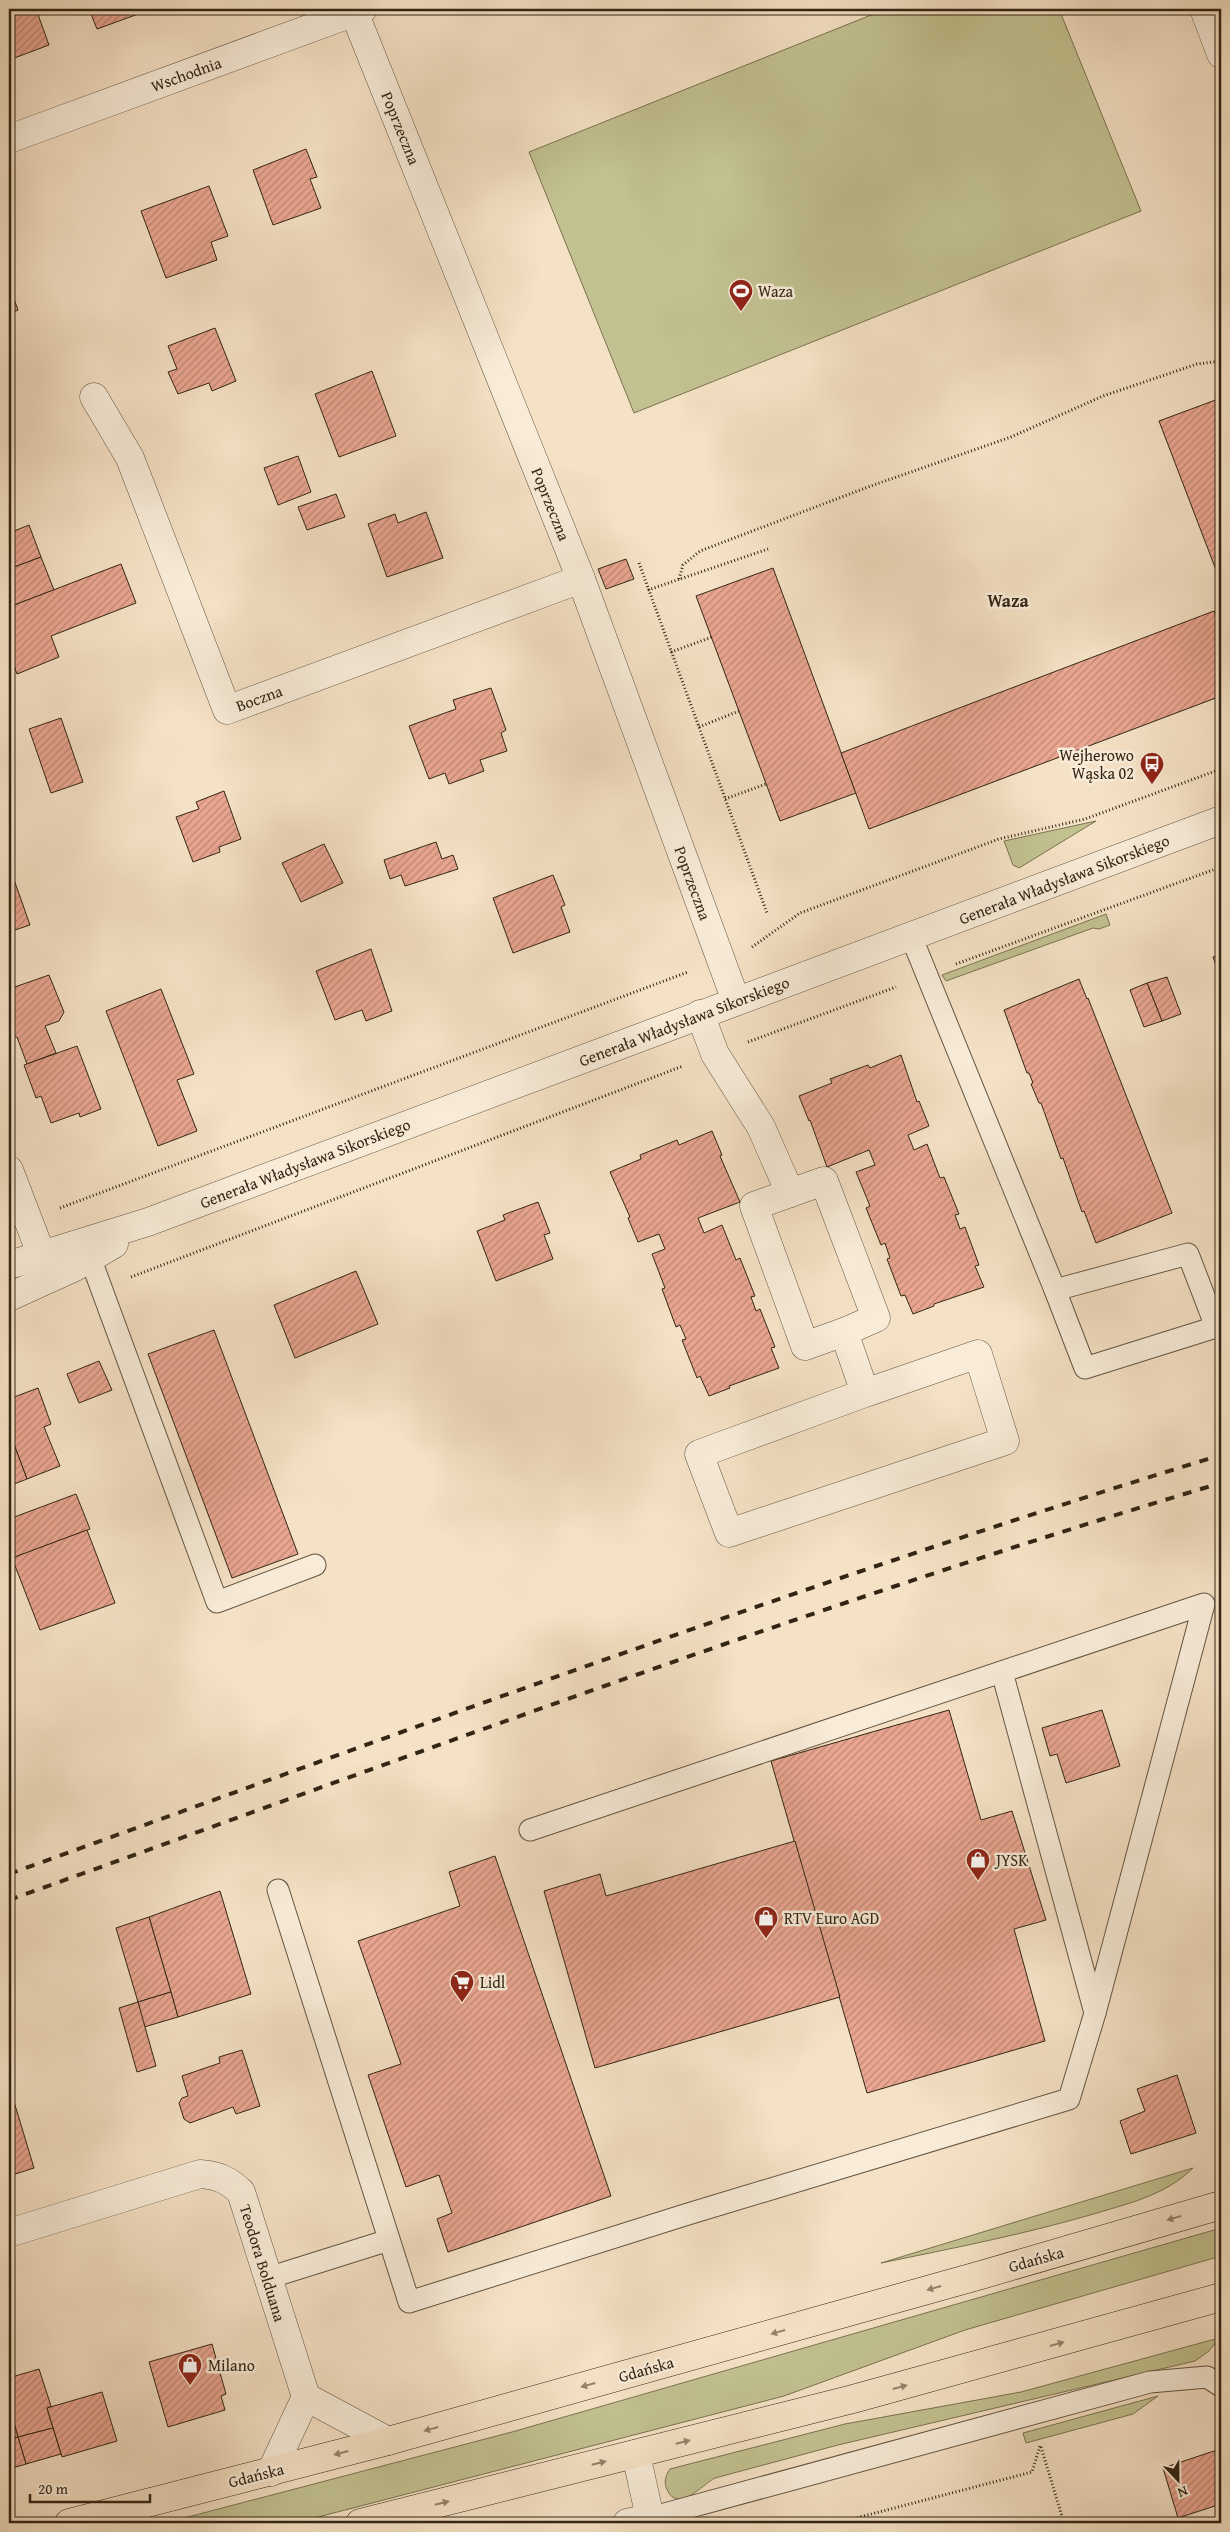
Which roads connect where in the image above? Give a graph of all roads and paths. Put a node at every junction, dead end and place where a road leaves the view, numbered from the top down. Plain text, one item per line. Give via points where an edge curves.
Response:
1 (1204, 9) edge
2 (358, 10) edge
3 (1221, 54) edge
4 (9, 139) edge
5 (1221, 362) edge
6 (94, 397) dead end
7 (768, 549) dead end
8 (639, 563) dead end
9 (582, 579) junction
10 (680, 579) junction
11 (648, 590) junction
12 (712, 637) dead end
13 (671, 652) junction
14 (739, 711) dead end
15 (699, 727) junction
16 (1221, 769) edge
17 (766, 784) dead end
18 (726, 799) junction
19 (1221, 820) edge
20 (767, 913) dead end
21 (911, 936) junction
22 (720, 960) junction
23 (736, 1001) junction
24 (700, 1014) junction
25 (665, 1073) dead end
26 (9, 1170) edge
27 (790, 1193) junction
28 (28, 1220) junction
29 (87, 1250) junction
30 (9, 1265) edge
31 (46, 1267) junction
32 (102, 1288) junction
33 (1055, 1290) junction
34 (9, 1297) edge
35 (844, 1332) junction
36 (865, 1393) junction
37 (315, 1565) dead end
38 (1002, 1672) junction
39 (530, 1830) dead end
40 (278, 1890) dead end
41 (1095, 2013) junction
42 (1221, 2205) edge
43 (9, 2233) edge
44 (389, 2240) junction
45 (268, 2278) junction
46 (1221, 2297) edge
47 (1221, 2386) edge
48 (306, 2397) junction
49 (388, 2441) junction
50 (636, 2454) junction
51 (271, 2472) junction
52 (638, 2521) edge
53 (69, 2523) edge
54 (360, 2523) edge
55 (837, 2523) edge
56 (1064, 2523) edge

1 - 3 street
2 - 4 street, Wschodnia
2 - 9 street, Poprzeczna
5 - 10 path via 1197,364 1103,396 1011,437 700,551 683,565
6 - 9 street, Boczna via 130,458 227,710
7 - 10 path
8 - 11 path
9 - 22 street, Poprzeczna
10 - 11 path
11 - 13 path
12 - 13 path
13 - 15 path
14 - 15 path
15 - 18 path
16 - 22 path via 1085,819 999,839 800,913 754,945
17 - 18 path
18 - 20 path
19 - 21 street, Generała Władysława Sikorskiego
21 - 23 street, Generała Władysława Sikorskiego
21 - 33 lane
22 - 23 street, Poprzeczna
22 - 28 path
23 - 24 street, Generała Władysława Sikorskiego
24 - 27 street via 715,1054 761,1127
24 - 29 street, Generała Władysława Sikorskiego via 148,1222
25 - 32 path
26 - 28 street
27 - 35 street via 824,1181 876,1318
27 - 35 street via 754,1206 805,1346
28 - 31 street
29 - 31 street, Generała Władysława Sikorskiego
29 - 32 lane
30 - 31 street, Generała Władysława Sikorskiego
31 - 34 street, Generała Władysława Sikorskiego
32 - 37 lane via 217,1602
33 - 33 lane via 1085,1368 1216,1327 1188,1254
35 - 36 street
36 - 36 street via 978,1354 1005,1441 729,1534 700,1454
38 - 39 lane
38 - 41 lane
38 - 41 lane via 1204,1604
40 - 44 lane
41 - 44 lane via 1069,2099 409,2302
42 -> 49 main road, Gdańska
43 - 45 street, Teodora Bolduana via 200,2174 215,2175 241,2192
44 - 45 lane
45 - 48 street, Teodora Bolduana
50 -> 46 main road via 853,2399
47 - 52 lane via 1207,2377 1150,2382
48 - 49 street
48 - 51 street
49 -> 51 main road, Gdańska
50 - 52 street
54 -> 50 main road
51 - 53 main road, Gdańska
55 - 56 path via 1032,2472 1040,2446

